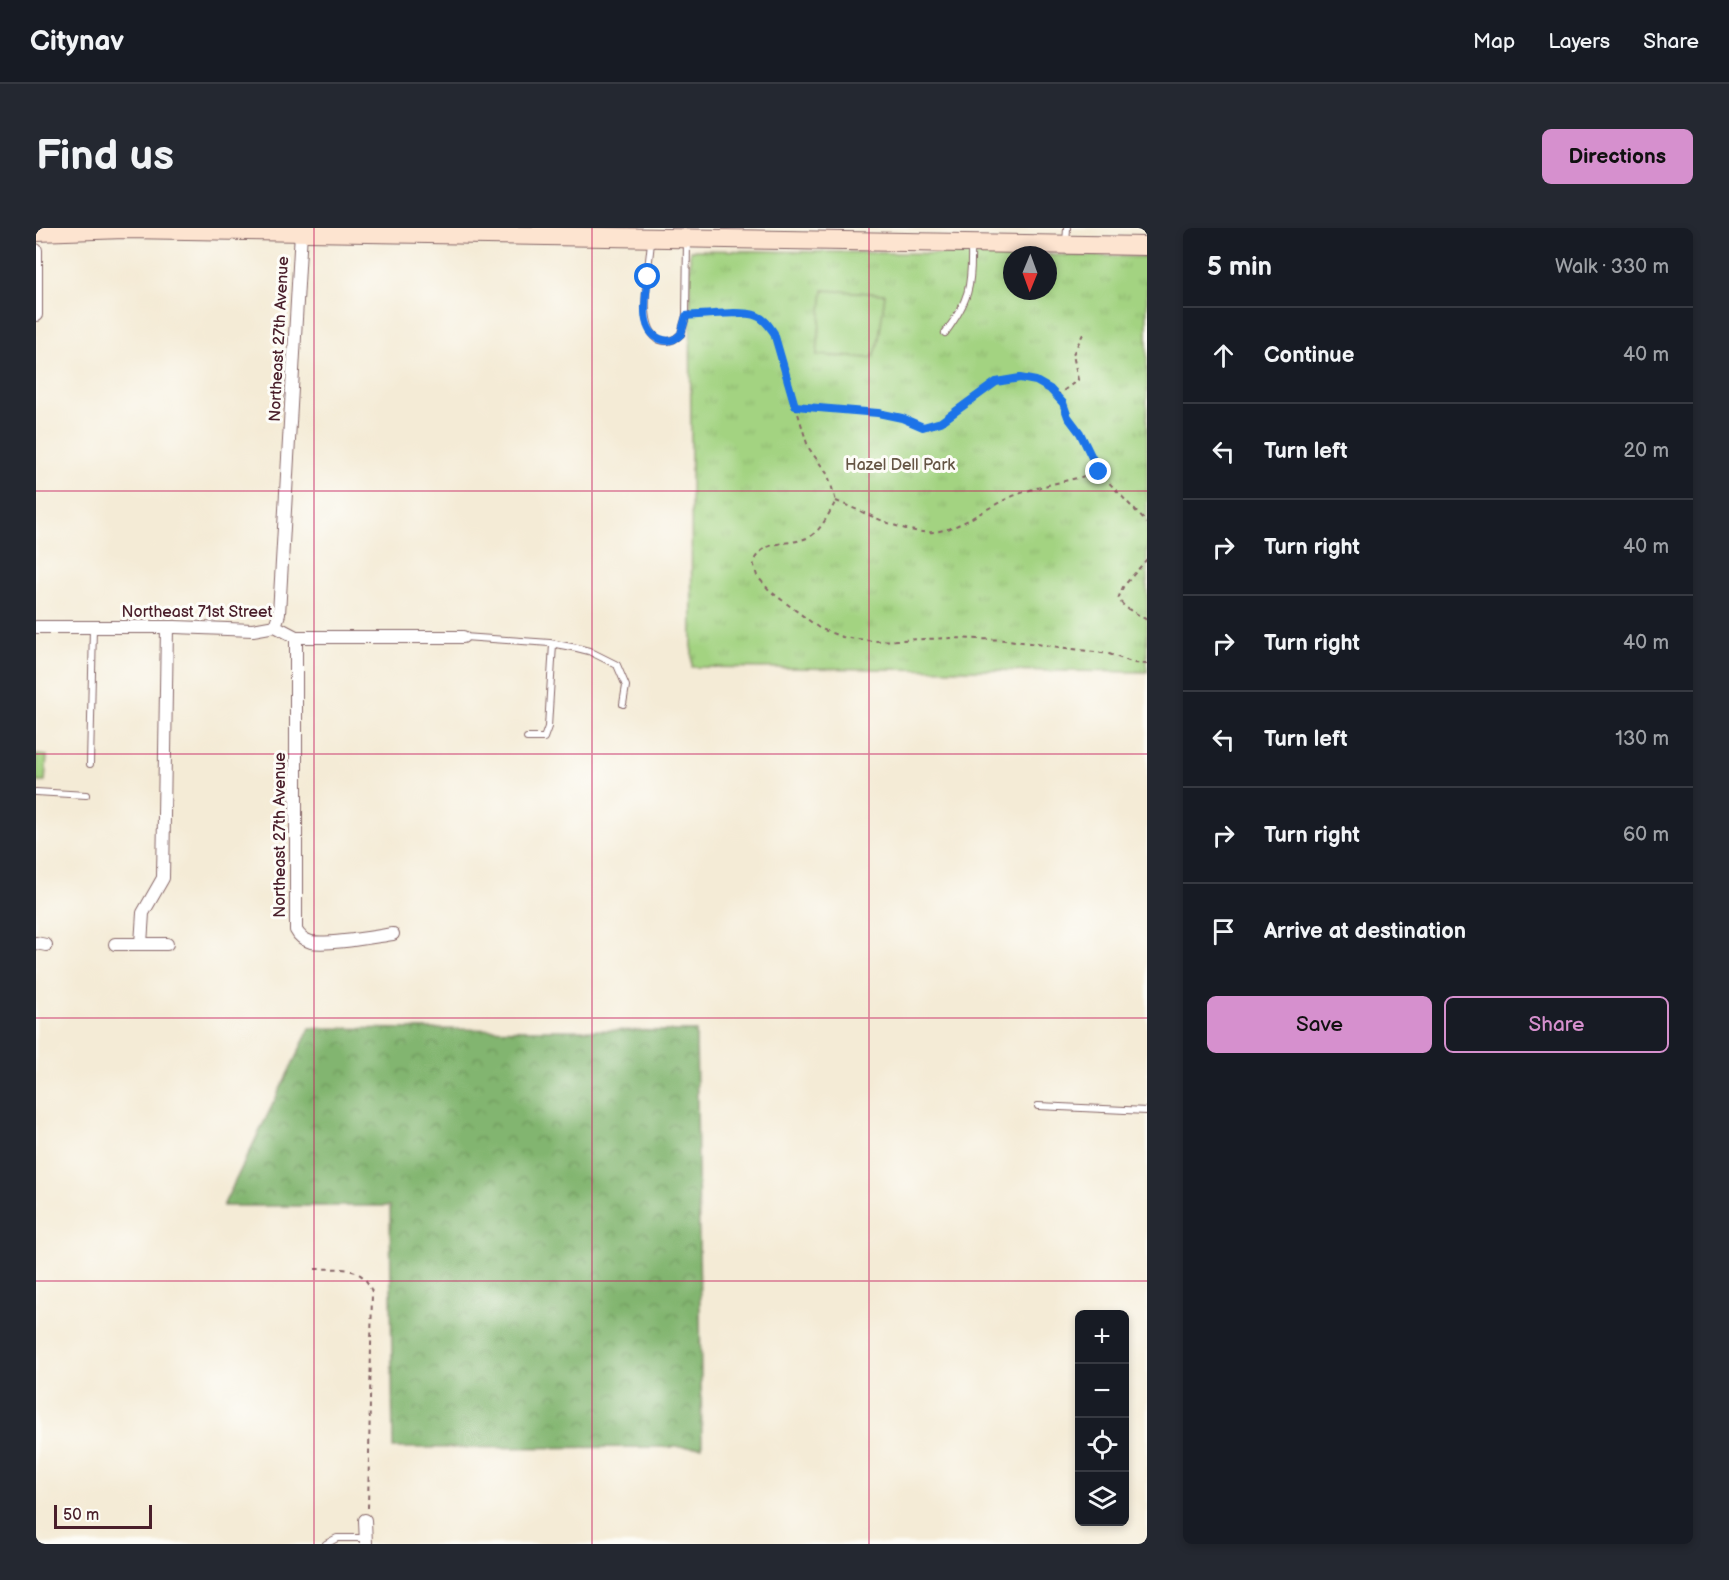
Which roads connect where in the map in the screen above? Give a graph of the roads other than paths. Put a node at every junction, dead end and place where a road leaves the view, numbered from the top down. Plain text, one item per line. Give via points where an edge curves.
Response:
1 (125, 229) edge
2 (209, 229) edge
3 (36, 232) edge
4 (301, 232) junction
5 (519, 232) edge
6 (1066, 236) edge
7 (651, 238) junction
8 (687, 239) junction
9 (971, 243) junction
10 (1147, 246) edge
11 (36, 250) edge
12 (36, 315) edge
13 (945, 333) dead end
14 (275, 626) junction
15 (36, 627) edge
16 (93, 627) junction
17 (167, 627) junction
18 (296, 637) junction
19 (463, 637) joint
20 (553, 644) junction
21 (623, 704) dead end
22 (527, 738) dead end
23 (90, 764) dead end
24 (36, 792) edge
25 (86, 795) dead end
26 (393, 934) dead end
27 (115, 944) dead end
28 (141, 944) junction
29 (167, 944) dead end
30 (1038, 1106) dead end
31 (1147, 1111) edge
32 (365, 1520) road end
33 (366, 1541) edge
34 (326, 1544) edge

1 - 2 street
1 - 3 street
2 - 4 street
4 - 5 street
4 - 14 street, Northeast 27th Avenue via 279,614
5 - 7 street
6 - 9 street
6 - 10 street
7 - 8 street
7 - 8 lane via 645,306 649,326 655,337 663,341 681,334 686,316
8 - 9 street
9 - 13 lane via 968,294
11 - 12 street
14 - 17 street, Northeast 71st Street via 253,630
14 - 18 street, Northeast 71st Street
15 - 16 street, Northeast 71st Street
16 - 17 street, Northeast 71st Street
16 - 23 lane
17 - 28 street via 164,871 143,913
18 - 19 street, Northeast 71st Street
18 - 26 street, Northeast 27th Avenue via 296,930 309,942
19 - 20 lane
20 - 21 lane via 589,651 617,665 626,686
20 - 22 lane via 548,727 544,738
24 - 25 lane
27 - 28 street
28 - 29 street
30 - 31 lane
32 - 33 street
33 - 34 lane via 337,1538

